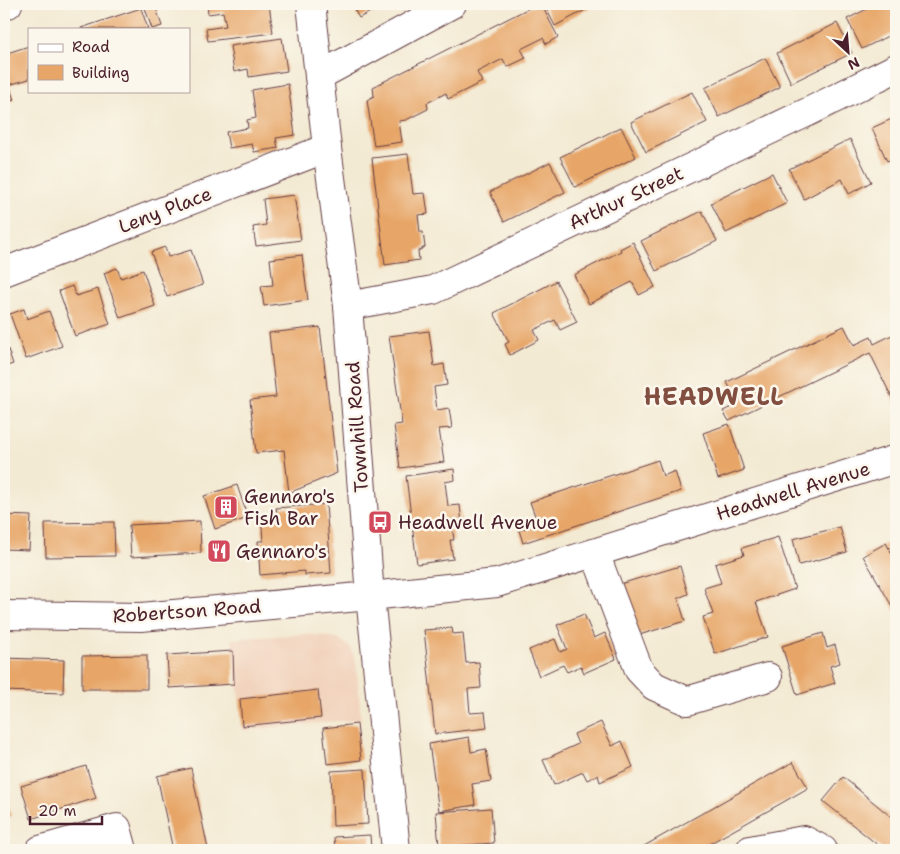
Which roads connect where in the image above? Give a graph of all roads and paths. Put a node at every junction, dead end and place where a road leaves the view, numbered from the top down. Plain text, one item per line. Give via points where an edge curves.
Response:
1 (8, 4) edge
2 (311, 4) edge
3 (452, 4) edge
4 (4, 5) edge
5 (896, 68) edge
6 (319, 76) junction
7 (327, 148) junction
8 (4, 272) edge
9 (348, 306) junction
10 (896, 459) edge
11 (595, 553) junction
12 (370, 596) junction
13 (4, 616) edge
14 (768, 678) dead end
15 (40, 850) edge
16 (123, 850) edge
17 (396, 850) edge
18 (750, 850) edge
19 (824, 850) edge

1 - 4 street
2 - 6 street, Townhill Road
3 - 6 street
5 - 9 street, Arthur Street via 433,290
6 - 7 street, Townhill Road
7 - 8 street, Leny Place
7 - 9 street, Townhill Road
9 - 12 street, Townhill Road
10 - 11 street, Headwell Avenue
11 - 12 street, Headwell Avenue via 497,583
11 - 14 street via 639,670 654,686 687,701
12 - 13 street, Robertson Road via 141,617
12 - 17 street, Townhill Road
15 - 16 street via 117,828
18 - 19 street via 804,840

